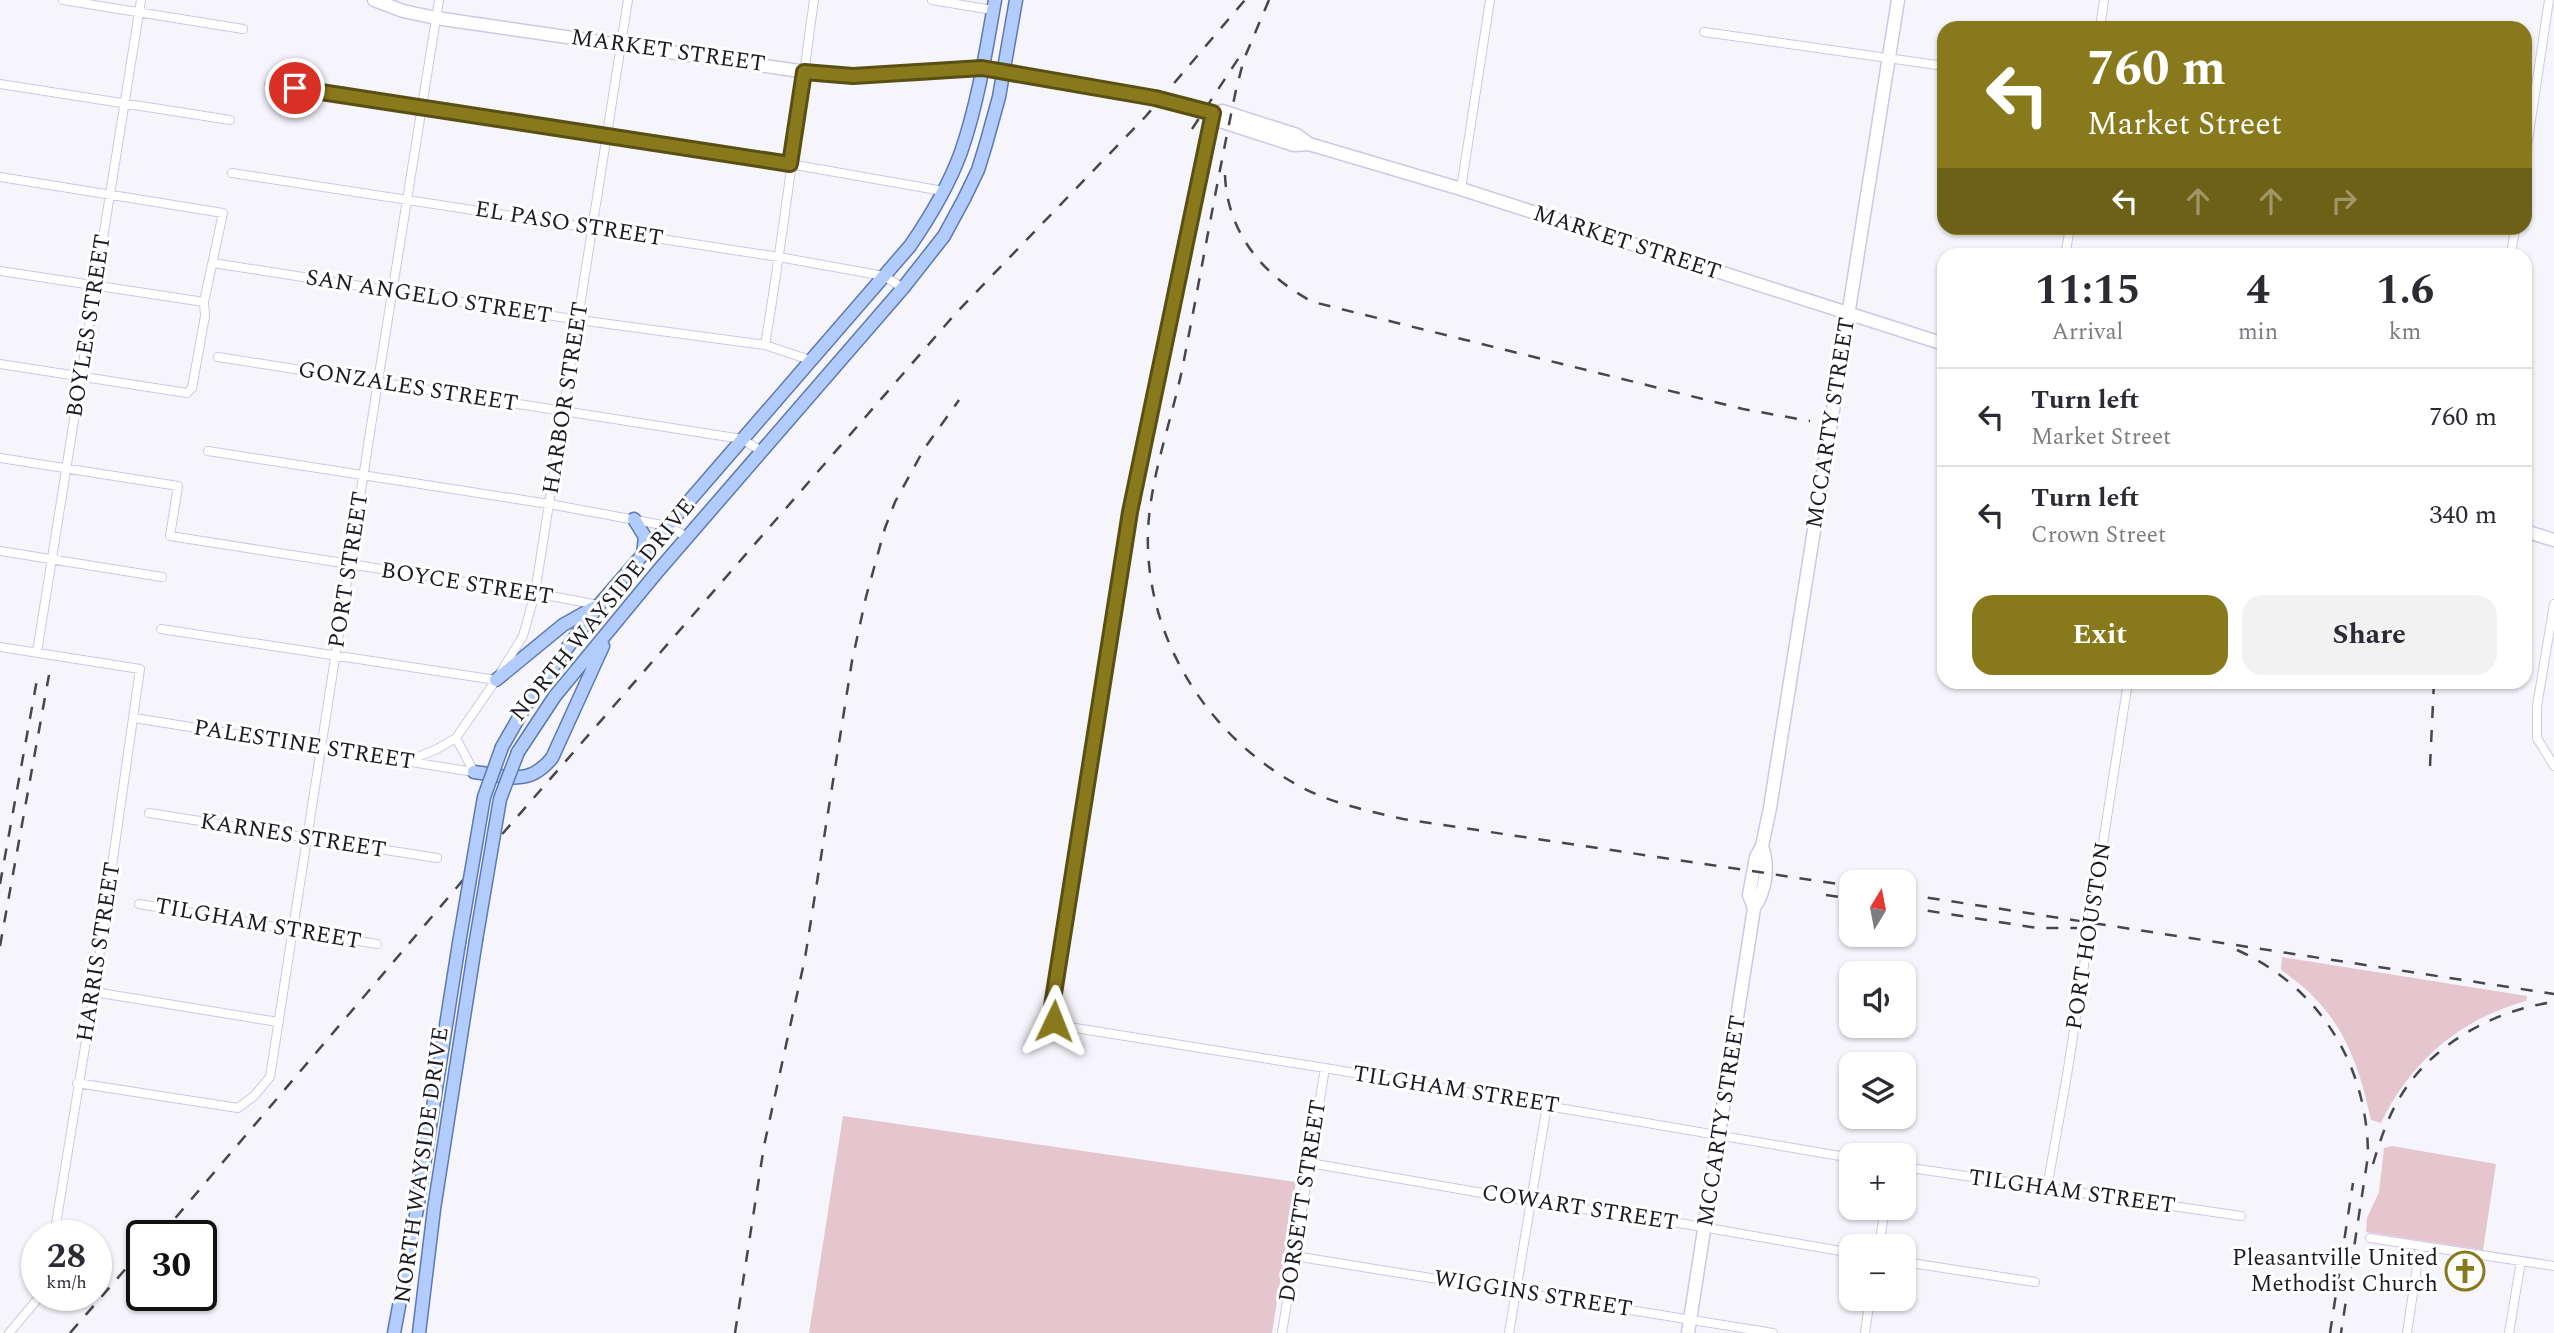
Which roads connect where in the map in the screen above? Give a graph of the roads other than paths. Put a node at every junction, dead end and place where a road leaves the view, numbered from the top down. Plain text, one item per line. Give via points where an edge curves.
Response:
1 (63, 0) edge
2 (141, 0) edge
3 (374, 0) edge
4 (439, 0) edge
5 (628, 0) edge
6 (814, 0) edge
7 (932, 0) edge
8 (1016, 0) edge
9 (1490, 0) edge
10 (1898, 0) edge
11 (2104, 0) edge
12 (2549, 0) edge
13 (994, 5) edge
14 (139, 13) junction
15 (436, 18) junction
16 (2101, 21) edge
17 (243, 29) dead end
18 (1704, 32) dead end
19 (622, 44) junction
20 (1889, 57) junction
21 (1937, 65) edge
22 (982, 68) junction
23 (1004, 71) junction
24 (804, 72) junction
25 (0, 84) edge
26 (270, 84) dead end
27 (125, 103) junction
28 (421, 108) junction
29 (1213, 113) junction
30 (2532, 113) edge
31 (230, 120) dead end
32 (608, 137) junction
33 (790, 164) junction
34 (232, 173) dead end
35 (0, 177) edge
36 (1461, 189) junction
37 (943, 191) junction
38 (110, 194) junction
39 (408, 199) junction
40 (593, 228) junction
41 (779, 257) junction
42 (213, 263) junction
43 (0, 271) edge
44 (884, 276) junction
45 (96, 286) junction
46 (902, 288) junction
47 (393, 291) junction
48 (204, 302) junction
49 (1849, 313) junction
50 (579, 320) junction
51 (1937, 342) edge
52 (765, 345) junction
53 (218, 357) dead end
54 (810, 360) junction
55 (0, 364) edge
56 (82, 376) junction
57 (378, 381) junction
58 (562, 411) junction
59 (742, 439) junction
60 (208, 451) dead end
61 (761, 451) junction
62 (0, 458) edge
63 (66, 468) junction
64 (364, 474) junction
65 (549, 503) junction
66 (634, 519) junction
67 (668, 526) junction
68 (2532, 533) edge
69 (687, 537) junction
70 (2554, 540) edge
71 (0, 551) edge
72 (643, 556) junction
73 (52, 559) junction
74 (350, 566) junction
75 (162, 578) dead end
76 (535, 593) junction
77 (2554, 604) edge
78 (599, 606) junction
79 (161, 629) dead end
80 (611, 629) junction
81 (0, 647) edge
82 (37, 652) junction
83 (336, 656) junction
84 (496, 680) junction
85 (2127, 689) edge
86 (134, 718) junction
87 (456, 738) junction
88 (322, 748) junction
89 (408, 761) junction
90 (2554, 766) edge
91 (474, 772) junction
92 (149, 813) dead end
93 (307, 839) junction
94 (437, 858) dead end
95 (139, 904) dead end
96 (293, 931) junction
97 (377, 944) dead end
98 (94, 992) junction
99 (278, 1022) junction
100 (1325, 1068) junction
101 (78, 1083) junction
102 (1547, 1105) junction
103 (1719, 1134) junction
104 (1839, 1156) edge
105 (1310, 1163) junction
106 (1916, 1169) edge
107 (2047, 1188) junction
108 (1531, 1202) junction
109 (2241, 1216) dead end
110 (57, 1220) edge
111 (1706, 1228) junction
112 (2370, 1237) dead end
113 (2420, 1246) junction
114 (1839, 1251) edge
115 (1294, 1256) junction
116 (2521, 1261) junction
117 (1916, 1264) edge
118 (2554, 1266) edge
119 (2035, 1282) dead end
120 (1516, 1292) junction
121 (28, 1311) edge
122 (1868, 1311) edge
123 (1690, 1319) junction
124 (9, 1333) edge
125 (394, 1333) edge
126 (419, 1333) edge
127 (1282, 1333) edge
128 (1509, 1333) edge
129 (1689, 1333) edge
130 (1773, 1333) edge
131 (1865, 1333) edge
132 (2407, 1333) edge
133 (2509, 1333) edge

1 - 14 street
2 - 14 street, BOYLES STREET
3 - 15 street, MARKET STREET
4 - 15 street, PORT STREET
5 - 19 street, HARBOR STREET
6 - 24 street
7 - 13 street
8 - 23 main road, NORTH WAYSIDE DRIVE
9 - 36 street
10 - 20 street, MCCARTY STREET
11 - 16 street
12 - 30 street
13 - 22 main road, NORTH WAYSIDE DRIVE
14 - 17 street
14 - 27 street, BOYLES STREET
15 - 19 street, MARKET STREET
15 - 28 street, PORT STREET
18 - 20 street
19 - 24 street, MARKET STREET
19 - 32 street, HARBOR STREET
20 - 21 street
20 - 49 street, MCCARTY STREET
22 - 23 street, MARKET STREET
22 - 24 street, MARKET STREET via 853,76
22 - 37 main road, NORTH WAYSIDE DRIVE via 975,108
23 - 29 street, MARKET STREET
23 - 46 main road, NORTH WAYSIDE DRIVE via 969,190 944,236
24 - 33 street
25 - 27 street
26 - 28 street
27 - 31 street
27 - 38 street, BOYLES STREET
28 - 32 street
28 - 39 street, PORT STREET
29 - 36 street, MARKET STREET via 1220,121 1294,145 1309,144
29 - 100 street, TILGHAM STREET via 1130,512 1052,1006 1054,1021 1069,1027
32 - 33 street
32 - 40 street, HARBOR STREET
33 - 37 street
33 - 41 street
34 - 39 street, EL PASO STREET
35 - 38 street
36 - 49 street, MARKET STREET
37 - 44 main road, NORTH WAYSIDE DRIVE via 910,246
38 - 42 street via 223,213
38 - 45 street, BOYLES STREET
39 - 40 street, EL PASO STREET
39 - 47 street, PORT STREET
40 - 41 street, EL PASO STREET
40 - 50 street, HARBOR STREET
41 - 44 street, EL PASO STREET
41 - 52 street
42 - 47 street, SAN ANGELO STREET
42 - 48 street
43 - 45 street
44 - 46 street, EL PASO STREET
44 - 54 main road, NORTH WAYSIDE DRIVE
45 - 48 street
45 - 56 street, BOYLES STREET
46 - 61 main road, NORTH WAYSIDE DRIVE
47 - 50 street, SAN ANGELO STREET
47 - 57 street, PORT STREET
48 - 56 street via 192,388 187,393
49 - 51 street, MARKET STREET
49 - 103 street, MCCARTY STREET via 1762,846 1766,858 1762,897 1754,908
50 - 52 street, SAN ANGELO STREET
50 - 58 street, HARBOR STREET
52 - 54 street, SAN ANGELO STREET
53 - 57 street, GONZALES STREET
54 - 59 main road, NORTH WAYSIDE DRIVE
55 - 56 street
56 - 63 street, BOYLES STREET
57 - 58 street, GONZALES STREET
57 - 64 street, PORT STREET
58 - 59 street, GONZALES STREET
58 - 65 street, HARBOR STREET
59 - 61 street, GONZALES STREET
59 - 67 main road, NORTH WAYSIDE DRIVE
60 - 64 street
61 - 69 main road, NORTH WAYSIDE DRIVE
62 - 63 street
63 - 73 street, BOYLES STREET
63 - 74 street, BOYCE STREET via 178,486 170,537
64 - 65 street
64 - 74 street, PORT STREET
65 - 66 street
65 - 76 street, HARBOR STREET
66 - 67 street
66 - 72 main road via 645,537
67 - 69 street
67 - 72 main road, NORTH WAYSIDE DRIVE
68 - 70 street
69 - 80 main road, NORTH WAYSIDE DRIVE
71 - 73 street
72 - 78 main road, NORTH WAYSIDE DRIVE
73 - 75 street
73 - 82 street, BOYLES STREET
74 - 76 street, BOYCE STREET
74 - 83 street, PORT STREET
76 - 78 street, BOYCE STREET
76 - 84 street, HARBOR STREET via 523,636
77 - 90 street via 2537,706 2537,738
78 - 84 main road via 563,625
78 - 125 main road, NORTH WAYSIDE DRIVE, bridge via 530,698 502,747 484,797
79 - 83 street
80 - 91 main road via 542,771 521,778
80 - 126 main road, NORTH WAYSIDE DRIVE, bridge via 555,696 518,751 500,799 434,1209
81 - 82 street
82 - 86 street, HARRIS STREET via 140,669
83 - 84 street
83 - 88 street, PORT STREET
84 - 87 street, HARBOR STREET
85 - 107 street, PORT HOUSTON
86 - 88 street, PALESTINE STREET
86 - 98 street, HARRIS STREET
87 - 89 street
87 - 91 street
88 - 89 street, PALESTINE STREET
88 - 93 street, PORT STREET
89 - 91 street, PALESTINE STREET
92 - 93 street, KARNES STREET
93 - 94 street, KARNES STREET
93 - 96 street, PORT STREET
95 - 96 street, TILGHAM STREET
96 - 97 street, TILGHAM STREET
96 - 99 street, PORT STREET
98 - 99 street
98 - 101 street, HARRIS STREET
99 - 101 street, PORT STREET via 270,1077 238,1108
100 - 102 street, TILGHAM STREET
100 - 105 street, DORSETT STREET
101 - 110 street, HARRIS STREET
102 - 103 street, TILGHAM STREET
102 - 108 street
103 - 104 street, TILGHAM STREET
103 - 111 street, MCCARTY STREET
105 - 108 street, COWART STREET
105 - 115 street, DORSETT STREET
106 - 107 street, TILGHAM STREET
107 - 109 street, TILGHAM STREET
108 - 111 street, COWART STREET
108 - 120 street
111 - 114 street, COWART STREET
111 - 123 street, MCCARTY STREET
112 - 113 street
113 - 116 street
113 - 132 street
115 - 120 street, WIGGINS STREET
115 - 127 street, DORSETT STREET
116 - 118 street
116 - 133 street
117 - 119 street
120 - 123 street, WIGGINS STREET
120 - 128 street
121 - 124 street
122 - 131 street
123 - 129 street, MCCARTY STREET
123 - 130 street, WIGGINS STREET

